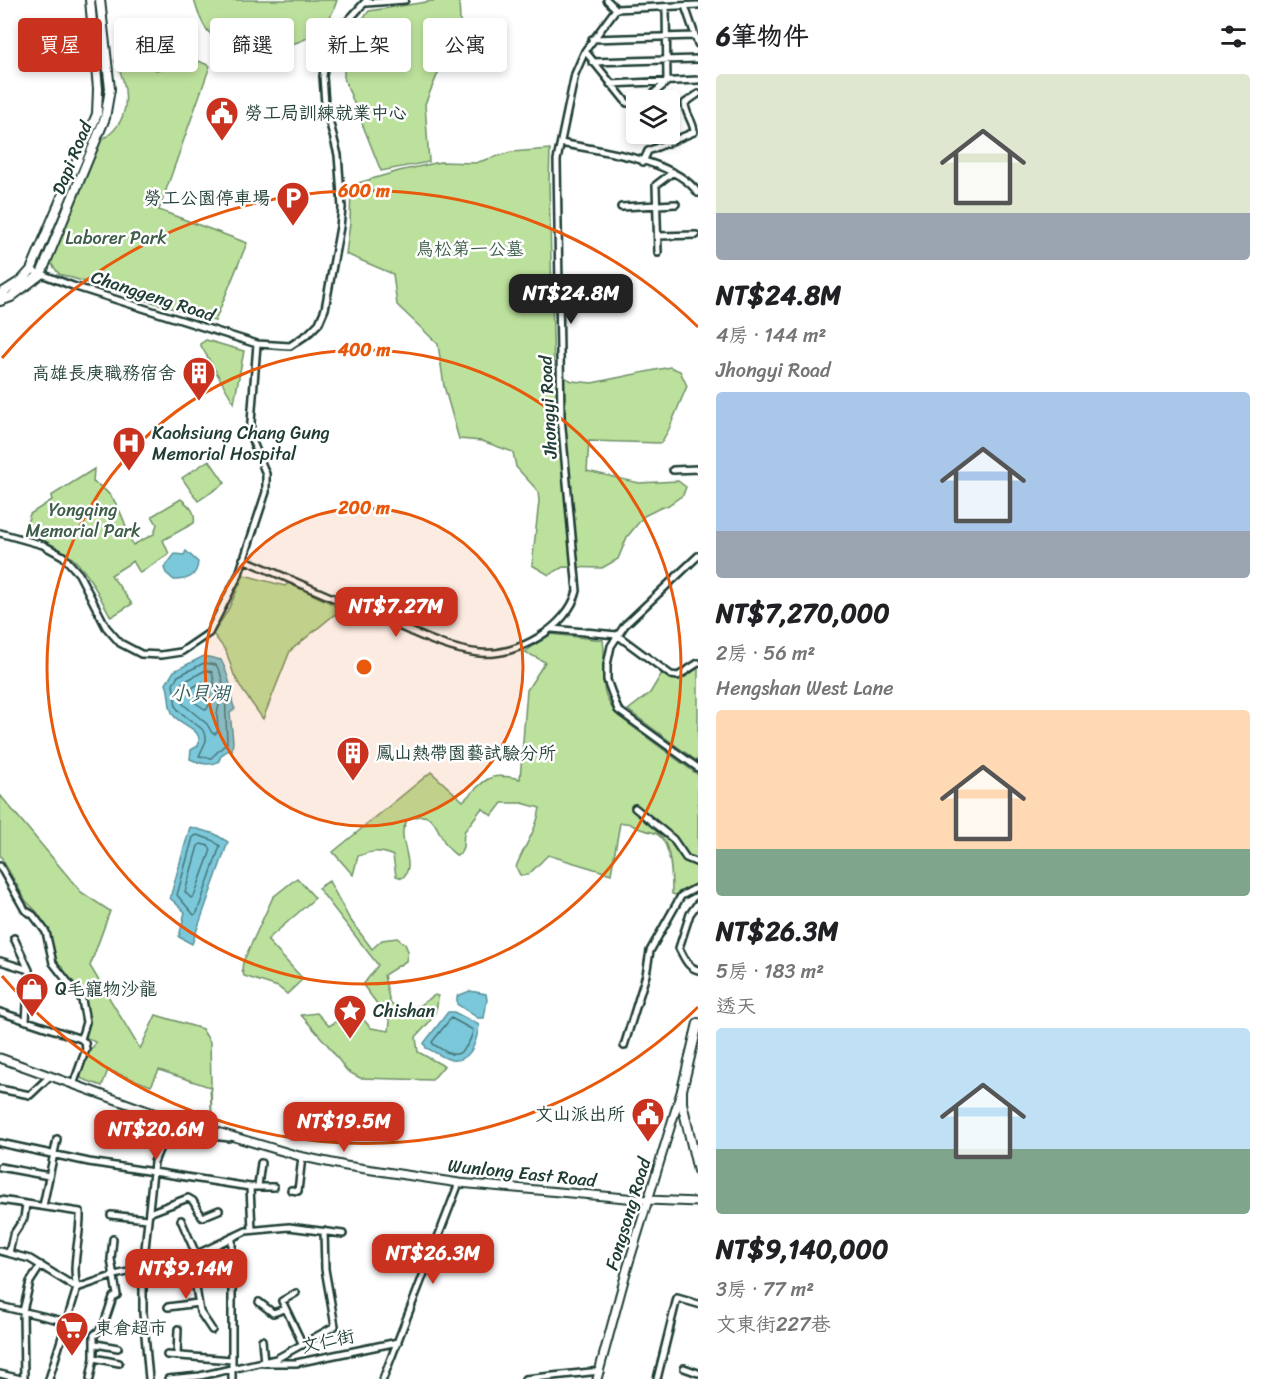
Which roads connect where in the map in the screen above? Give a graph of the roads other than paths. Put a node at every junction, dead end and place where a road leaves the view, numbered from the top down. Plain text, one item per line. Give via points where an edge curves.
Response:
1 (90, 0) edge
2 (100, 0) edge
3 (405, 0) edge
4 (607, 0) edge
5 (650, 0) edge
6 (367, 1) edge
7 (698, 5) edge
8 (685, 6) junction
9 (651, 7) junction
10 (666, 7) junction
11 (616, 9) junction
12 (695, 36) junction
13 (667, 37) junction
14 (592, 39) junction
15 (698, 44) edge
16 (585, 51) junction
17 (698, 59) edge
18 (668, 60) junction
19 (592, 62) junction
20 (698, 80) edge
21 (667, 82) junction
22 (610, 84) junction
23 (658, 90) edge
24 (698, 94) edge
25 (626, 102) edge
26 (561, 143) junction
27 (643, 162) junction
28 (673, 172) junction
29 (698, 193) edge
30 (676, 204) dead end
31 (656, 205) junction
32 (621, 207) dead end
33 (696, 235) dead end
34 (658, 236) junction
35 (658, 253) dead end
36 (31, 270) junction
37 (41, 274) junction
38 (0, 294) edge
39 (0, 301) edge
40 (257, 344) junction
41 (698, 469) edge
42 (673, 470) dead end
43 (0, 533) edge
44 (698, 556) edge
45 (243, 559) junction
46 (552, 629) junction
47 (617, 635) junction
48 (698, 663) edge
49 (698, 768) edge
50 (635, 808) dead end
51 (698, 863) edge
52 (0, 866) edge
53 (698, 887) edge
54 (698, 903) edge
55 (14, 938) dead end
56 (0, 961) edge
57 (29, 970) junction
58 (698, 970) edge
59 (0, 1012) edge
60 (26, 1021) junction
61 (698, 1023) edge
62 (81, 1039) junction
63 (624, 1046) dead end
64 (695, 1048) edge
65 (0, 1058) edge
66 (49, 1077) junction
67 (73, 1085) junction
68 (0, 1089) edge
69 (682, 1090) junction
70 (694, 1135) edge
71 (57, 1139) dead end
72 (240, 1139) junction
73 (0, 1143) edge
74 (54, 1155) junction
75 (302, 1157) junction
76 (696, 1158) edge
77 (261, 1163) dead end
78 (0, 1167) edge
79 (698, 1171) edge
80 (153, 1173) junction
81 (49, 1176) junction
82 (459, 1183) junction
83 (250, 1186) junction
84 (258, 1186) junction
85 (274, 1187) dead end
86 (291, 1190) dead end
87 (0, 1200) edge
88 (648, 1200) junction
89 (698, 1202) edge
90 (26, 1204) junction
91 (43, 1206) junction
92 (219, 1210) dead end
93 (111, 1215) dead end
94 (148, 1216) junction
95 (181, 1220) dead end
96 (252, 1230) junction
97 (324, 1231) junction
98 (343, 1234) dead end
99 (232, 1237) junction
100 (113, 1239) dead end
101 (0, 1251) edge
102 (9, 1253) junction
103 (194, 1256) junction
104 (41, 1265) junction
105 (143, 1268) junction
106 (115, 1275) junction
107 (77, 1288) junction
108 (296, 1293) dead end
109 (259, 1302) dead end
110 (198, 1304) junction
111 (698, 1304) edge
112 (0, 1306) edge
113 (168, 1307) dead end
114 (285, 1309) junction
115 (23, 1311) junction
116 (67, 1322) junction
117 (178, 1329) dead end
118 (212, 1330) dead end
119 (262, 1340) dead end
120 (398, 1342) junction
121 (96, 1344) junction
122 (303, 1345) junction
123 (118, 1348) dead end
124 (167, 1355) dead end
125 (177, 1356) junction
126 (94, 1358) junction
127 (232, 1360) junction
128 (119, 1362) dead end
129 (264, 1363) junction
130 (684, 1368) dead end
131 (232, 1370) junction
132 (600, 1371) junction
133 (698, 1373) edge
134 (0, 1374) edge
135 (657, 1378) edge
136 (23, 1379) edge
137 (49, 1379) edge
138 (90, 1379) edge
139 (149, 1379) edge
140 (168, 1379) edge
141 (232, 1379) edge
142 (383, 1379) edge
143 (525, 1379) edge
144 (597, 1379) edge
145 (666, 1379) edge

1 - 36 main road, Dapi Road via 97,114
2 - 37 main road, Dapi Road via 110,89 105,118
3 - 6 street
4 - 11 street
5 - 9 street
6 - 40 street, Changgeng Road via 333,41 323,76 325,104 338,155 342,208 325,309 309,334 290,346
7 - 8 street
8 - 10 street
8 - 12 street
9 - 10 street
9 - 11 street
10 - 13 street
11 - 14 street, Jhongyi Road
12 - 13 street
12 - 15 street
13 - 14 street
13 - 18 street
14 - 16 street, Jhongyi Road
16 - 19 street
16 - 26 street, Jhongyi Road via 575,74
17 - 18 street
18 - 19 street
18 - 21 street
19 - 22 street
20 - 21 street
21 - 22 street
21 - 23 street
22 - 25 street
24 - 27 street via 685,104 694,132 648,151
26 - 27 street
26 - 46 street, Jhongyi Road via 556,179 561,417 577,591 569,610
27 - 28 street
28 - 29 street
28 - 31 street via 656,185
30 - 31 street
31 - 32 street
31 - 34 street
33 - 34 street
34 - 35 street
36 - 37 street, Changgeng Road
36 - 38 main road, Dapi Road
37 - 39 main road
37 - 40 street, Changgeng Road
40 - 45 street via 250,435 266,474 266,492
41 - 42 street
43 - 45 street via 44,545 63,556 79,574 106,627 120,643 141,654 181,652 209,633
44 - 47 street
45 - 46 street via 463,650 483,654 506,651 522,647
46 - 47 street
47 - 48 street via 671,675 678,676
47 - 49 street via 611,646 607,680 618,710
50 - 51 street via 673,839 686,858
52 - 62 street via 25,910 46,932 54,963 82,1000 86,1022
53 - 63 street via 681,896 650,951
54 - 58 street via 678,948 686,963
55 - 57 street
56 - 57 street
57 - 60 street
59 - 60 street
60 - 62 street
61 - 64 main road, Fongsong Road
62 - 67 street via 86,1048
64 - 69 main road, Fongsong Road
65 - 66 street, Wunlong East Road
66 - 67 street, Wunlong East Road
66 - 68 street via 30,1095
67 - 72 street, Wunlong East Road
69 - 70 main road via 682,1103
69 - 88 street, Fongsong Road
70 - 76 main road
71 - 74 street
72 - 75 street, Wunlong East Road
72 - 80 street via 193,1135 164,1143
73 - 74 street
74 - 80 street
74 - 81 street
75 - 82 street, Wunlong East Road
75 - 86 street via 298,1191
76 - 79 main road
77 - 84 street
78 - 81 street
80 - 83 street
80 - 94 street
81 - 91 street
82 - 88 street, Wunlong East Road
82 - 120 street
83 - 84 street
83 - 96 street
84 - 85 street
87 - 90 street
88 - 89 street, Wunlong East Road
88 - 132 street, Fongsong Road
90 - 91 street
90 - 102 street
91 - 107 street via 80,1212 74,1275
92 - 94 street via 202,1217 188,1198
93 - 94 street
94 - 105 street
95 - 103 street
96 - 97 street via 289,1227
96 - 99 street
97 - 98 street
97 - 122 street via 325,1269 335,1326
99 - 103 street
99 - 127 street
100 - 106 street via 111,1259
101 - 102 street
102 - 104 street
103 - 105 street
103 - 110 street
104 - 107 street
104 - 115 street via 30,1282
105 - 106 street
105 - 139 street
106 - 107 street
106 - 121 street via 117,1294 103,1327 94,1335
107 - 116 street
108 - 114 street via 282,1300
109 - 114 street via 273,1313
110 - 113 street
110 - 118 street
111 - 135 street via 677,1298
112 - 115 street
114 - 122 street
115 - 116 street
115 - 136 street
116 - 137 street
117 - 125 street
119 - 129 street
120 - 129 street, 文仁街 via 296,1363
120 - 142 street
121 - 123 street
121 - 126 street
122 - 129 street
124 - 125 street
125 - 127 street
126 - 128 street
126 - 138 street
127 - 131 street
129 - 131 street, 文仁街
130 - 133 street
131 - 140 street, 文仁街
131 - 141 street
132 - 143 street
132 - 144 street, Fongsong Road
134 - 136 street
135 - 145 street

